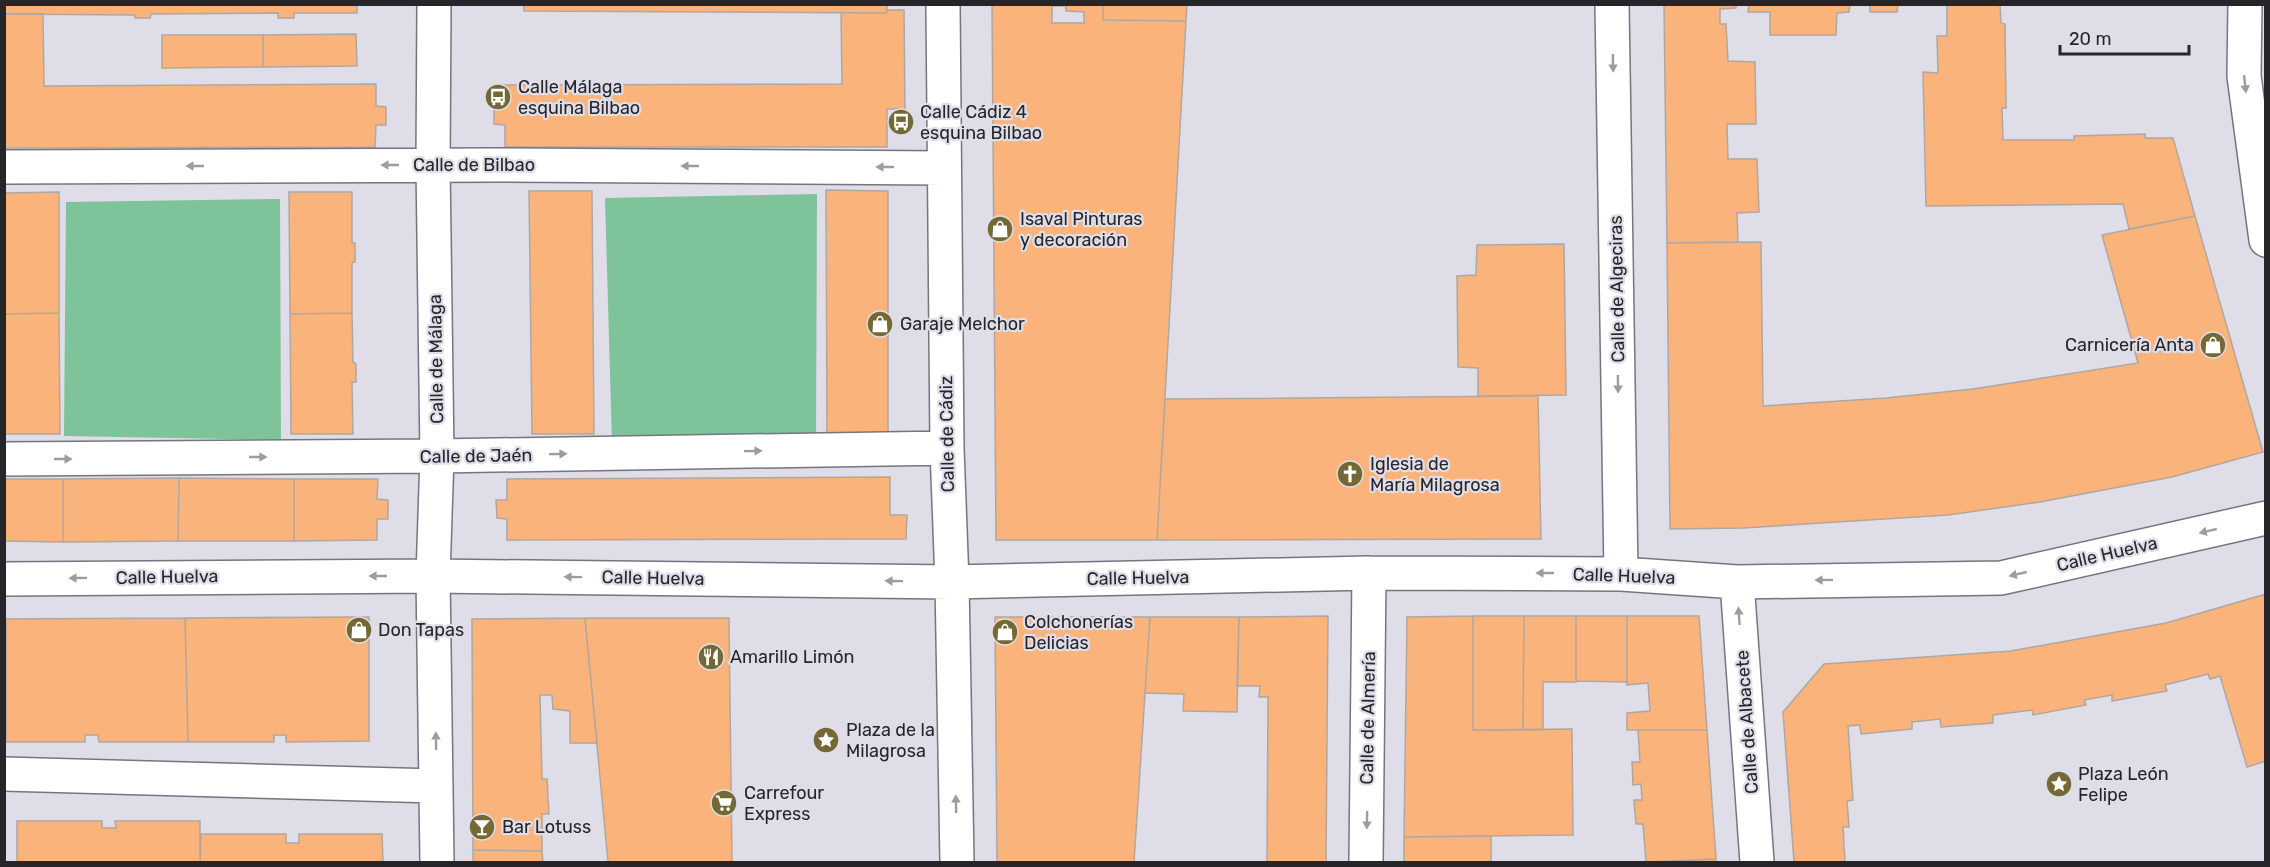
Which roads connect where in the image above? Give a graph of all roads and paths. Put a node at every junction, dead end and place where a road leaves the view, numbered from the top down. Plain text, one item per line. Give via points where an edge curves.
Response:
1 (434, 4) edge
2 (943, 4) edge
3 (1612, 4) edge
4 (2245, 4) edge
5 (433, 165) junction
6 (4, 167) edge
7 (944, 168) junction
8 (2265, 240) edge
9 (947, 448) junction
10 (437, 456) junction
11 (4, 459) edge
12 (2265, 518) edge
13 (1370, 573) junction
14 (1621, 573) junction
15 (433, 576) junction
16 (4, 579) edge
17 (952, 582) junction
18 (1737, 582) junction
19 (4, 774) edge
20 (436, 786) junction
21 (437, 862) edge
22 (957, 862) edge
23 (1366, 862) edge
24 (1757, 862) edge

1 - 5 street, Calle de Málaga
2 - 7 street, Calle de Cádiz
3 -> 14 street, Calle de Algeciras
4 -> 8 street via 2244,76
5 -> 6 street, Calle de Bilbao
7 -> 5 street, Calle de Bilbao
5 - 10 street, Calle de Málaga
7 - 9 street, Calle de Cádiz
10 -> 9 street, Calle de Jaén
9 - 17 street, Calle de Cádiz
11 -> 10 street, Calle de Jaén
10 - 15 street, Calle de Málaga
12 -> 18 street, Calle Huelva via 2001,578
14 -> 13 street, Calle Huelva
13 - 17 street, Calle Huelva
13 -> 23 street, Calle de Almería
14 - 18 street, Calle Huelva
15 -> 16 street, Calle Huelva
17 -> 15 street, Calle Huelva
20 -> 15 street, Calle de Málaga
22 -> 17 street, Calle de Cádiz
24 -> 18 street, Calle de Albacete
19 - 20 street
20 - 21 street, Calle de Málaga

